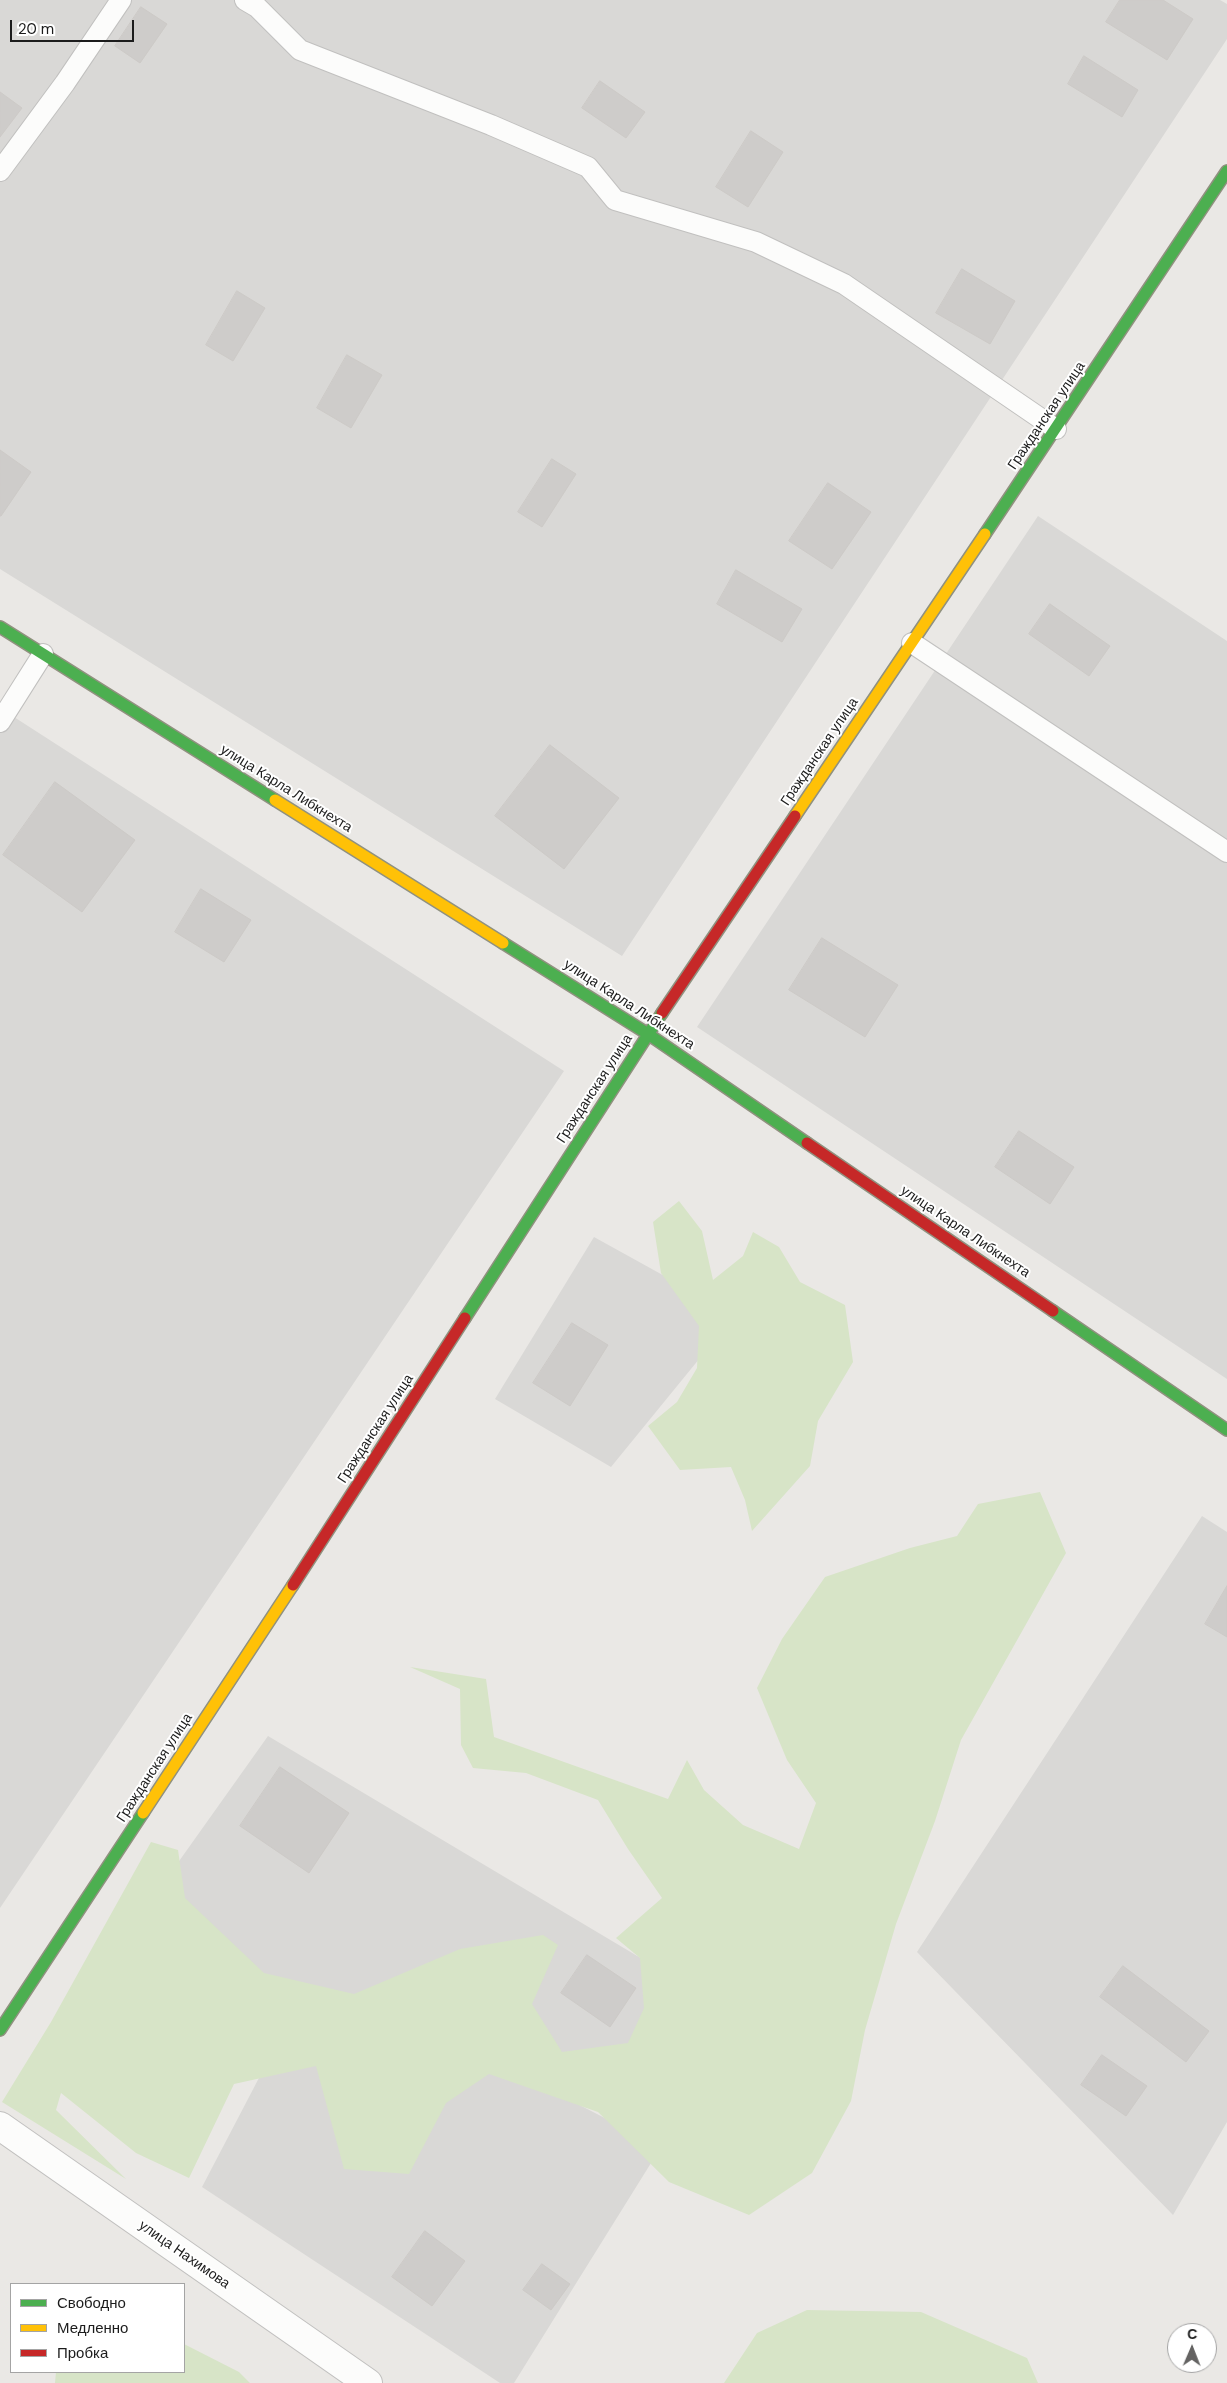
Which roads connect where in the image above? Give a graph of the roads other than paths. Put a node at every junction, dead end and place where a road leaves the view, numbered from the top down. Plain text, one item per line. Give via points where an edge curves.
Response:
1 (121, 0) edge
2 (245, 0) edge
3 (0, 171) edge
4 (1227, 171) edge
5 (1056, 429) junction
6 (0, 628) edge
7 (912, 642) junction
8 (43, 654) junction
9 (0, 722) edge
10 (1227, 852) edge
11 (648, 1034) junction
12 (1227, 1430) edge
13 (0, 2030) edge
14 (0, 2126) edge
15 (368, 2383) edge

1 - 3 lane via 65,84
2 - 5 lane via 257,7 300,50 588,167 615,200 756,242 844,284
4 - 5 street, Гражданская улица
5 - 7 street, Гражданская улица
6 - 8 street, улица Карла Либкнехта
7 - 10 lane
7 - 11 street, Гражданская улица
8 - 9 lane
8 - 11 street, улица Карла Либкнехта
11 - 12 street, улица Карла Либкнехта
11 - 13 street, Гражданская улица via 300,1575
14 - 15 street, улица Нахимова

